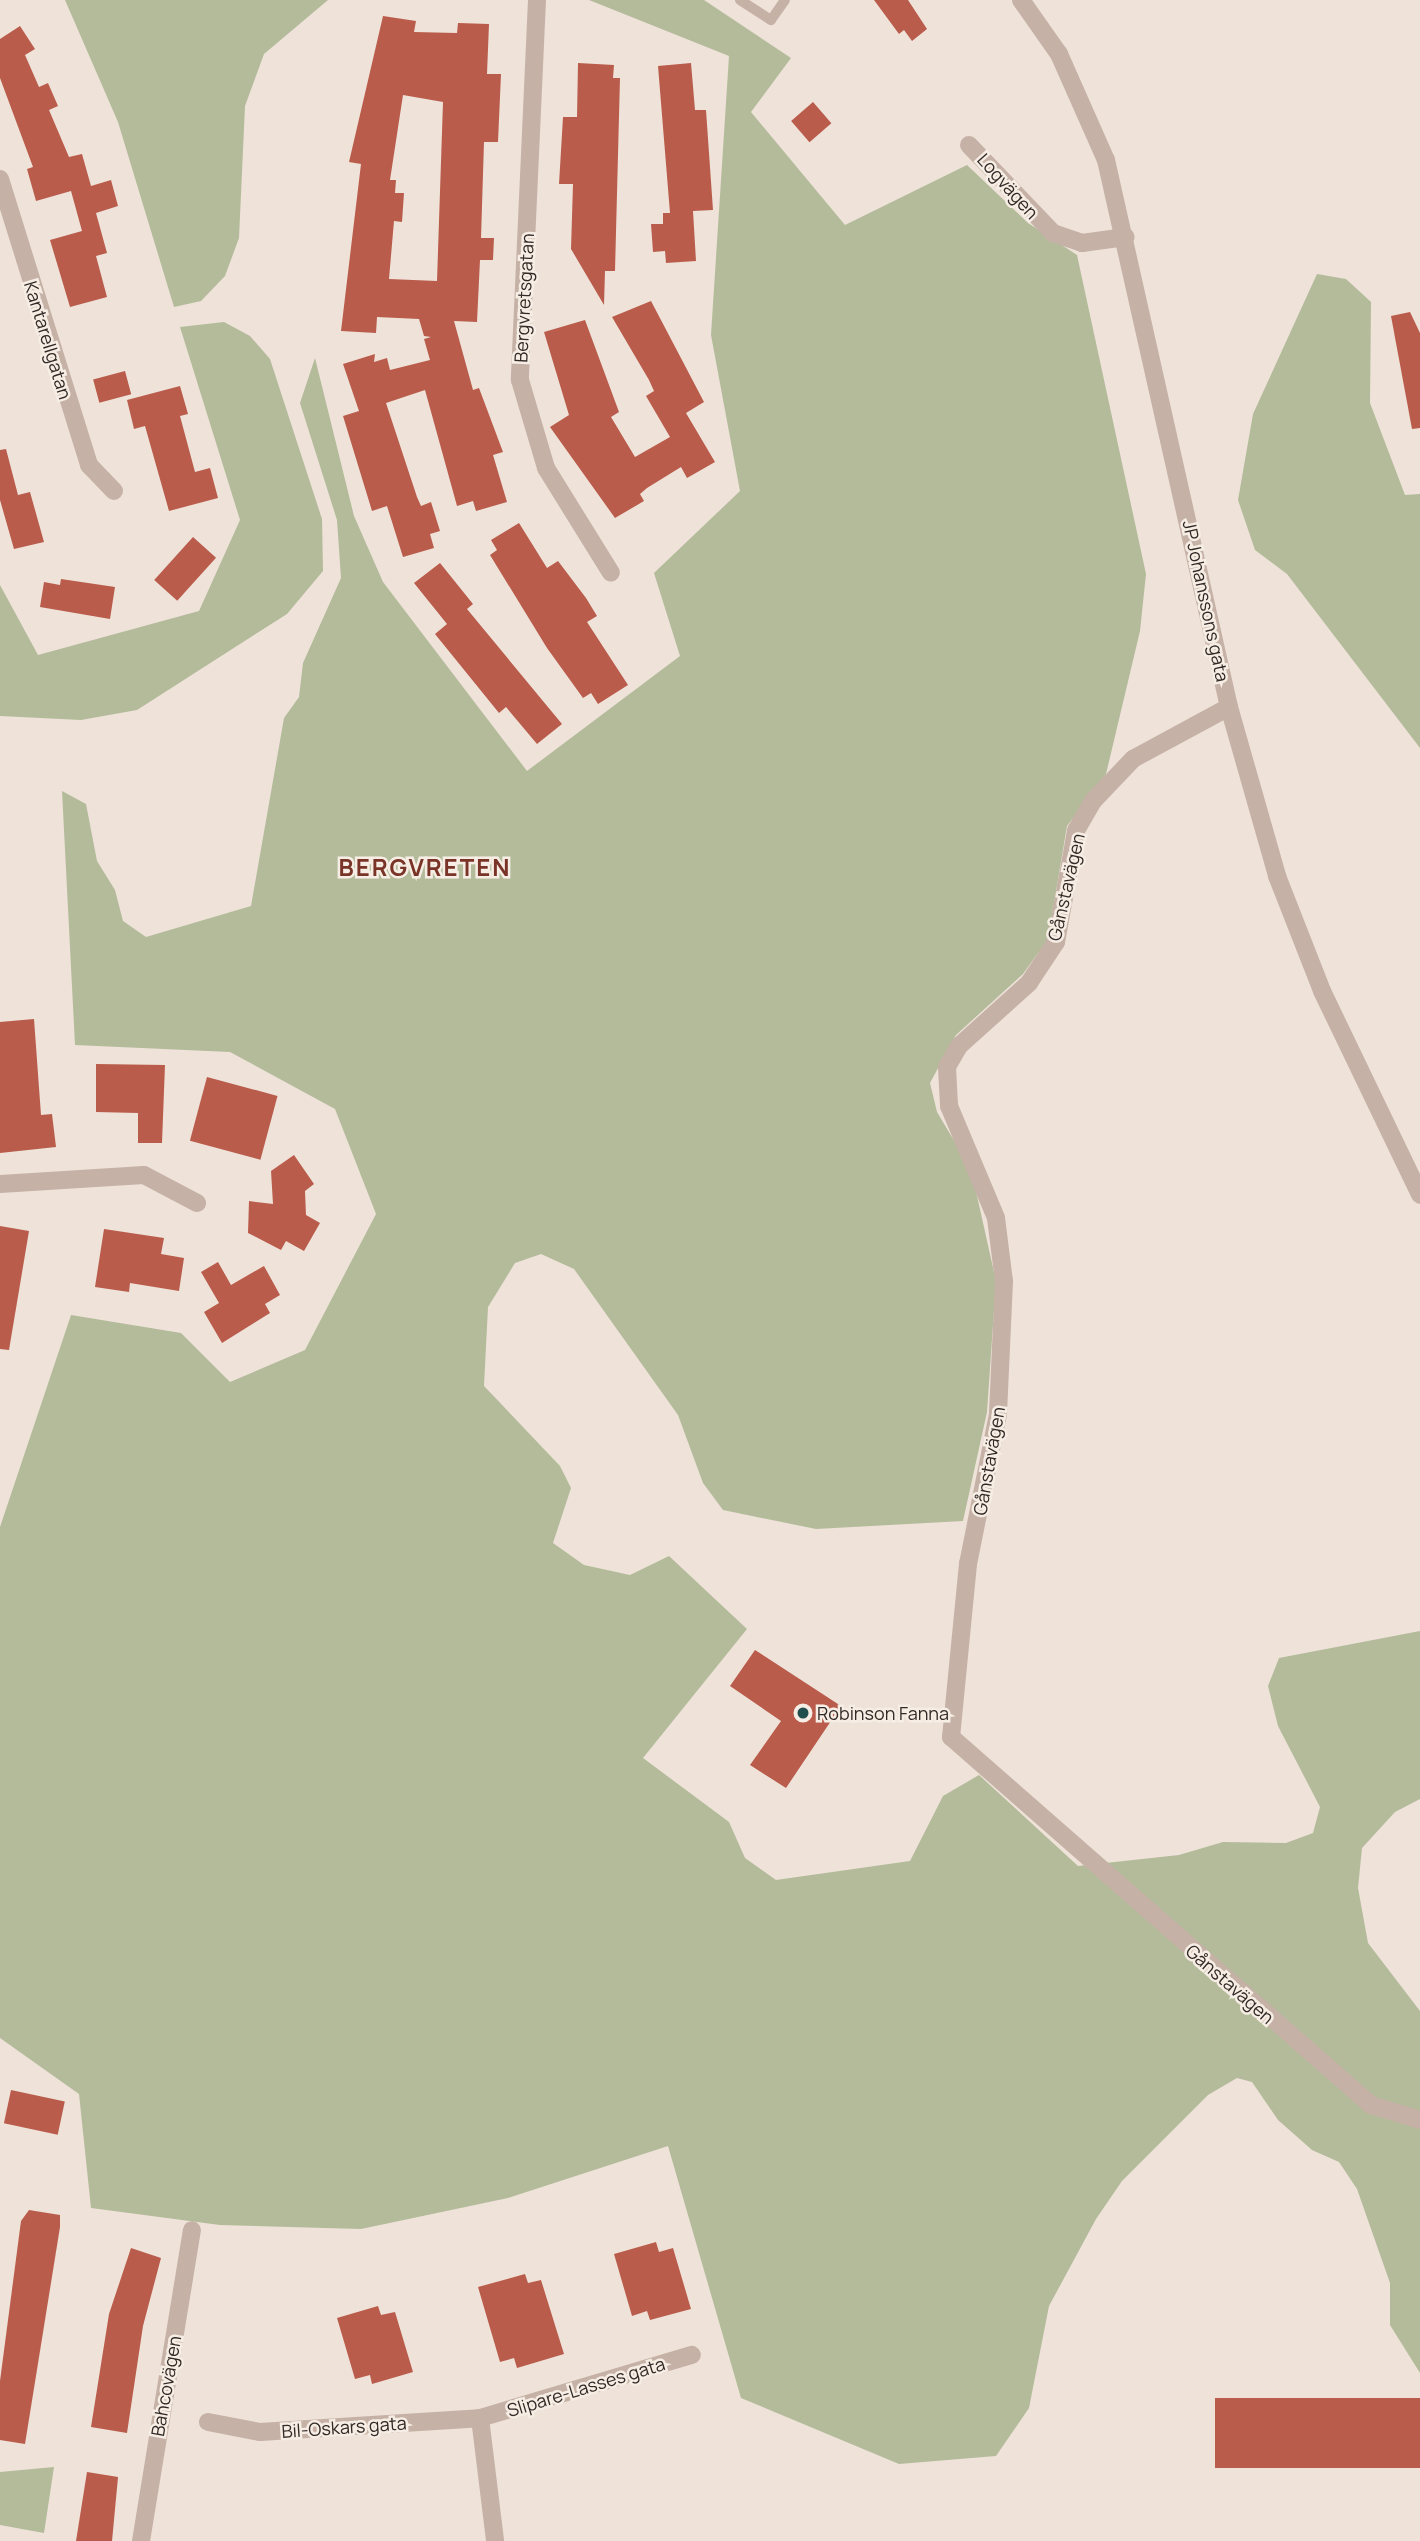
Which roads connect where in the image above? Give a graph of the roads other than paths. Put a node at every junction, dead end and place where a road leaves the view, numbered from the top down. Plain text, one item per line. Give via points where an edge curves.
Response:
1 (537, 0) edge
2 (740, 0) edge
3 (785, 0) edge
4 (1021, 0) edge
5 (970, 145) dead end
6 (0, 178) edge
7 (1126, 237) junction
8 (114, 491) dead end
9 (611, 573) dead end
10 (1229, 707) junction
11 (0, 1184) edge
12 (1420, 1195) edge
13 (197, 1203) dead end
14 (1420, 2120) edge
15 (192, 2231) dead end
16 (692, 2355) dead end
17 (481, 2418) junction
18 (208, 2422) dead end
19 (141, 2541) edge
20 (495, 2541) edge

1 - 9 street, Bergvretsgatan via 520,380 546,468
2 - 3 lane via 771,20
4 - 7 street, JP Johanssons gata via 1059,54 1096,137
5 - 7 street, Logvägen via 1053,233 1082,243
6 - 8 street, Kantarellgatan via 89,465
7 - 10 street, JP Johanssons gata
10 - 12 street, JP Johanssons gata via 1277,876 1322,991
10 - 14 street, Gånstavägen via 1133,759 1093,801 1076,831 1056,942 1029,982 959,1046 947,1067 949,1106 980,1167 996,1218 1004,1281 999,1414 968,1564 951,1737 1371,2105
11 - 13 street via 144,1175
15 - 19 street, Bahcovägen
16 - 17 street, Slipare-Lasses gata
17 - 18 street, Bil-Oskars gata via 260,2432
17 - 20 street

